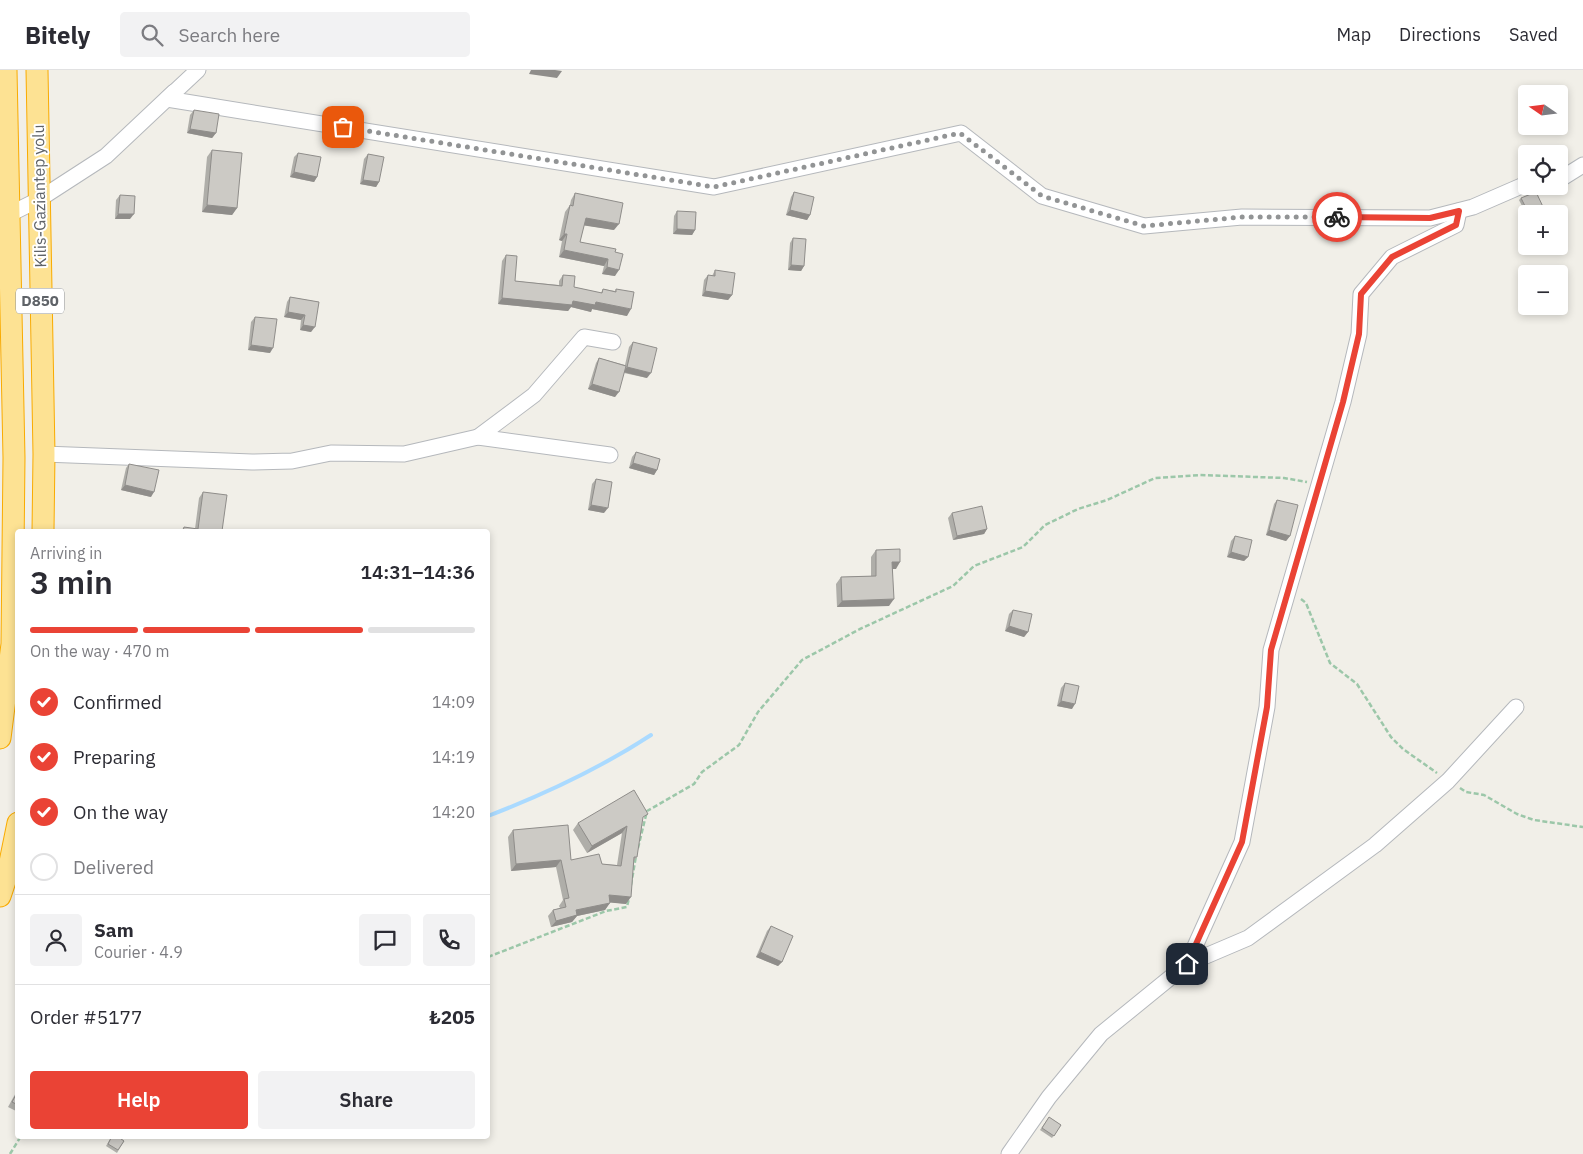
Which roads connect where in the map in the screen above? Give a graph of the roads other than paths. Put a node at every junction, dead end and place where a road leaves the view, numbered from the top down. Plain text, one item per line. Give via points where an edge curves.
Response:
1 (6, 70) edge
2 (37, 70) edge
3 (197, 70) edge
4 (167, 99) junction
5 (1583, 165) edge
6 (1568, 174) edge
7 (1518, 188) edge
8 (38, 200) junction
9 (1459, 211) junction
10 (4, 217) edge
11 (612, 342) dead end
12 (478, 437) junction
13 (44, 454) junction
14 (610, 455) dead end
15 (44, 529) edge
16 (1516, 707) dead end
17 (0, 738) edge
18 (15, 837) edge
19 (0, 896) edge
20 (1187, 964) junction
21 (1009, 1154) edge

1 - 10 highway, Kilis-Gaziantep yolu / D850
2 - 8 highway, Kilis-Gaziantep yolu / D850
3 - 4 street
4 - 8 street via 106,156
4 - 9 street via 714,187 960,133 1042,196 1144,226 1242,217 1430,218
5 - 6 street
7 - 9 street
8 - 10 street
8 - 13 highway, Kilis-Gaziantep yolu / D850
9 - 20 street via 1456,225 1392,257 1361,294 1359,334 1343,402 1271,650 1267,707 1242,842
10 - 17 highway, Kilis-Gaziantep yolu / D850 via 14,458 12,644
11 - 12 street via 584,337 534,394
12 - 13 street via 404,454 331,454 292,461
12 - 14 street
13 - 15 highway, Kilis-Gaziantep yolu / D850
16 - 20 street via 1448,781 1375,846 1248,938
18 - 19 highway
20 - 21 street via 1102,1034 1049,1097

